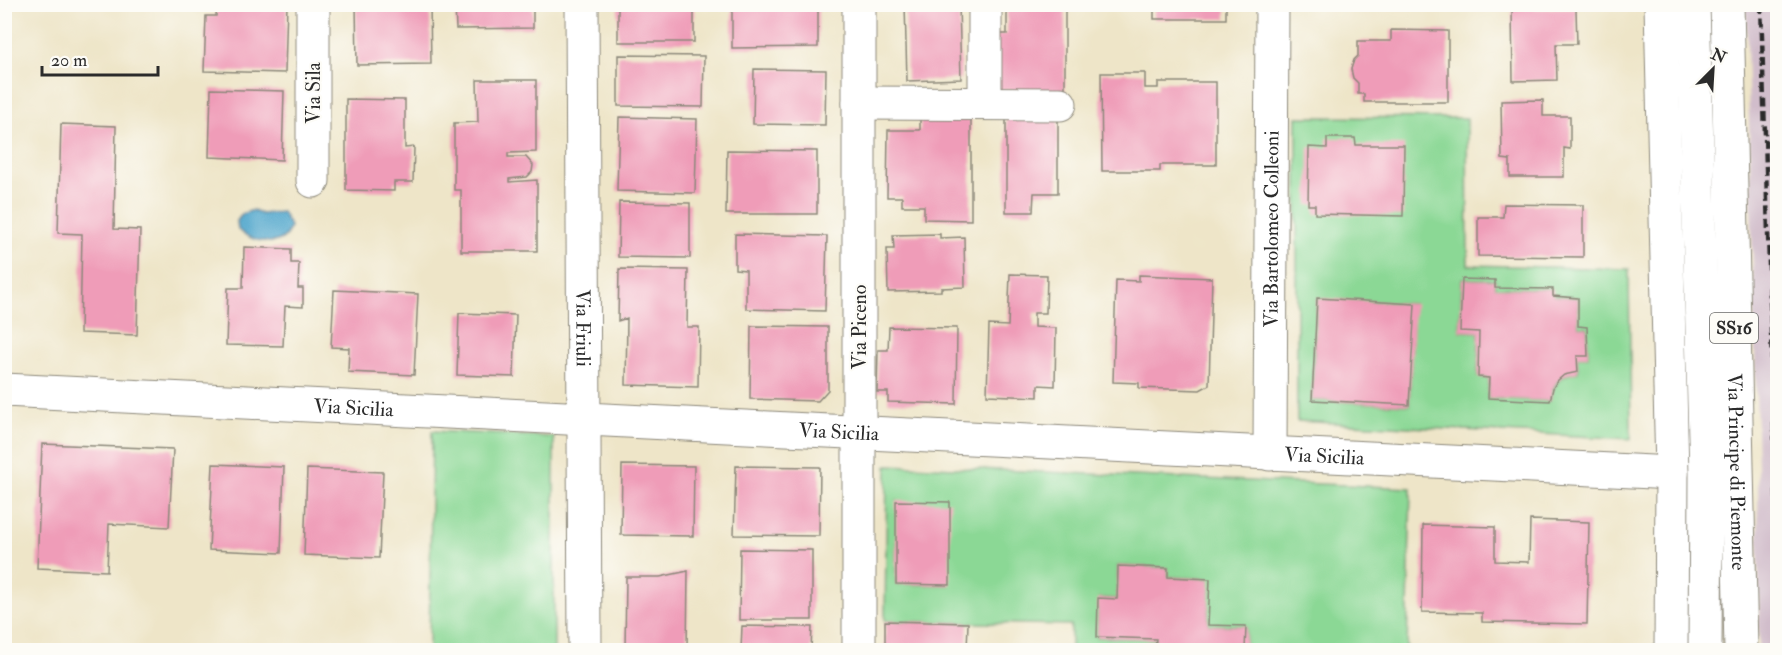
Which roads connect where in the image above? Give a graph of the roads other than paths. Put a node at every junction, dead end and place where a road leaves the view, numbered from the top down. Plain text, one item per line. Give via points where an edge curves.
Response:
1 (313, 4) edge
2 (582, 4) edge
3 (859, 4) edge
4 (985, 4) edge
5 (1272, 4) edge
6 (1661, 4) edge
7 (1693, 4) edge
8 (1727, 4) edge
9 (859, 103) junction
10 (984, 103) junction
11 (1060, 104) dead end
12 (313, 181) dead end
13 (4, 390) edge
14 (582, 419) junction
15 (859, 433) junction
16 (1270, 454) junction
17 (1671, 473) junction
18 (585, 651) edge
19 (859, 651) edge
20 (1671, 651) edge
21 (1705, 651) edge
22 (1741, 651) edge

1 - 12 street, Via Sila
2 - 14 street, Via Friuli
3 - 9 street, Via Piceno
4 - 10 street
5 - 16 street, Via Bartolomeo Colleoni
6 - 17 street
7 - 21 street via 1706,473
8 - 22 street, Via Principe di Piemonte / SS16
9 - 10 street
9 - 15 street, Via Piceno
10 - 11 street
13 - 14 street, Via Sicilia
14 - 15 street, Via Sicilia
14 - 18 street, Via Friuli
15 - 16 street, Via Sicilia
15 - 19 street, Via Piceno
16 - 17 street, Via Sicilia
17 - 20 street

